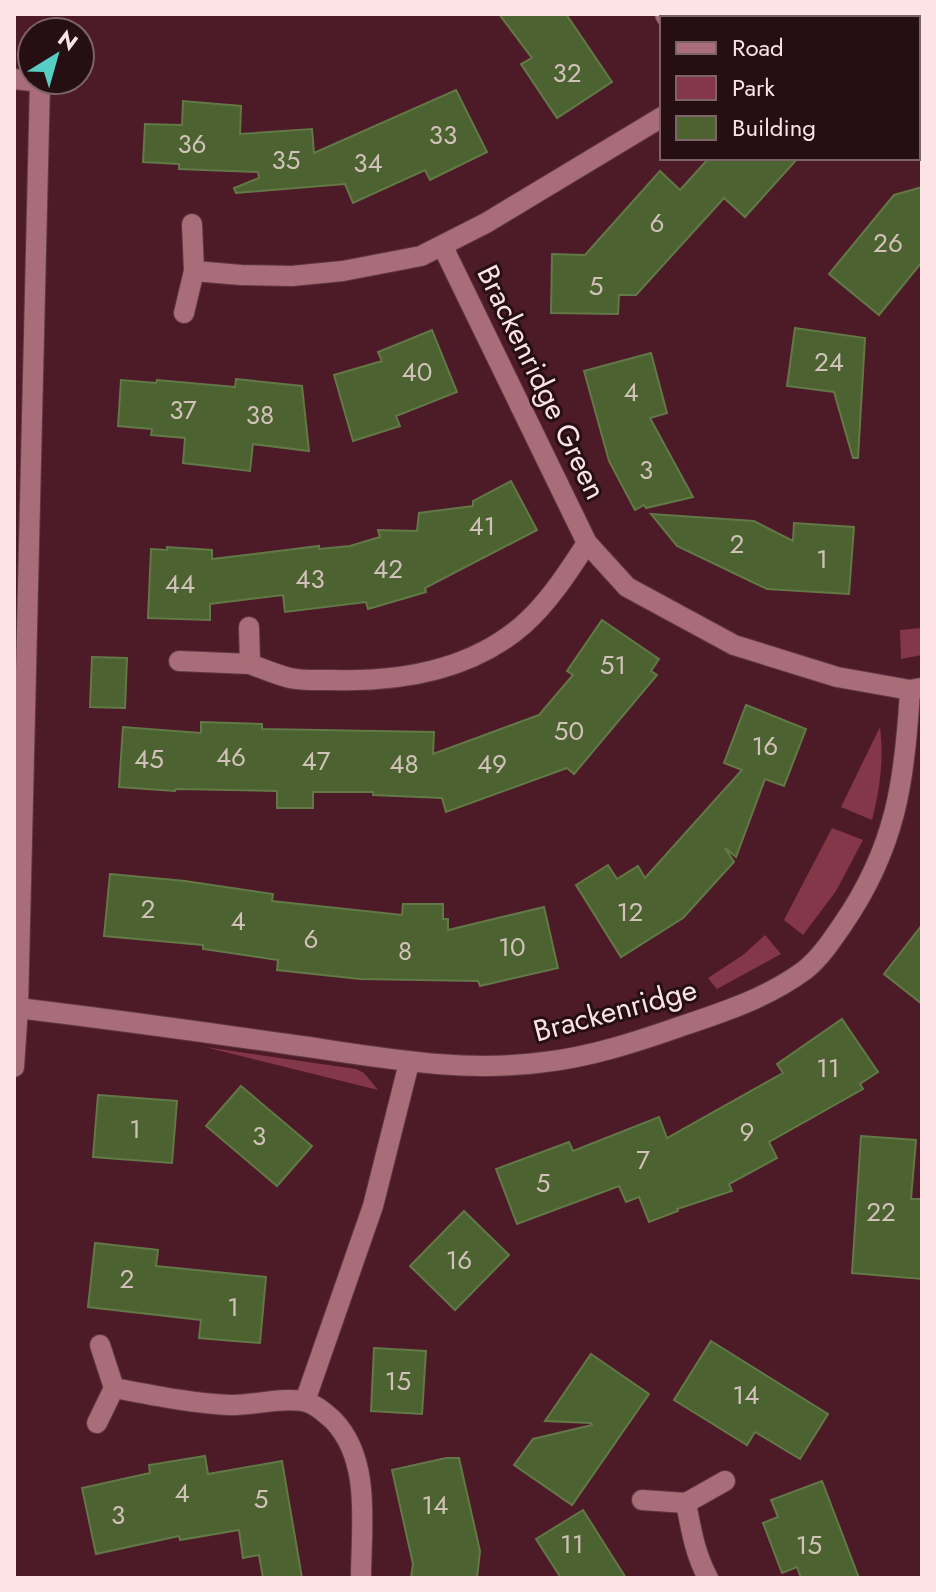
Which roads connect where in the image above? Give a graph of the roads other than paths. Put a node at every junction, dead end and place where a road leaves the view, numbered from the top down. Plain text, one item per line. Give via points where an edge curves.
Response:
1 (40, 96) edge
2 (660, 118) edge
3 (192, 224) dead end
4 (443, 247) junction
5 (194, 271) junction
6 (184, 313) dead end
7 (587, 543) junction
8 (249, 627) dead end
9 (179, 661) dead end
10 (250, 664) junction
11 (916, 689) edge
12 (18, 1008) junction
13 (409, 1063) junction
14 (14, 1067) edge
15 (100, 1345) dead end
16 (114, 1388) junction
17 (305, 1401) junction
18 (97, 1423) dead end
19 (725, 1481) dead end
20 (642, 1500) dead end
21 (686, 1503) junction
22 (361, 1578) edge
23 (708, 1578) edge

1 - 12 street
2 - 4 street, Brackenridge Green
3 - 5 street
4 - 5 street, Brackenridge Green via 396,263 292,276
4 - 7 street, Brackenridge Green
5 - 6 street
7 - 10 street, Brackenridge Green via 525,624 488,648 438,669 402,678 350,681 292,679
7 - 11 street, Brackenridge Green via 627,587 734,645 837,677
8 - 10 street
9 - 10 street, Brackenridge Green
11 - 13 street, Brackenridge via 902,784 886,846 848,917 808,967 758,999 602,1050 546,1062
12 - 13 street, Brackenridge
12 - 14 street
13 - 17 street via 373,1206
15 - 16 street
16 - 17 street via 226,1405
16 - 18 street
17 - 22 street via 336,1424 355,1457 362,1497
19 - 21 street
20 - 21 street
21 - 23 street

